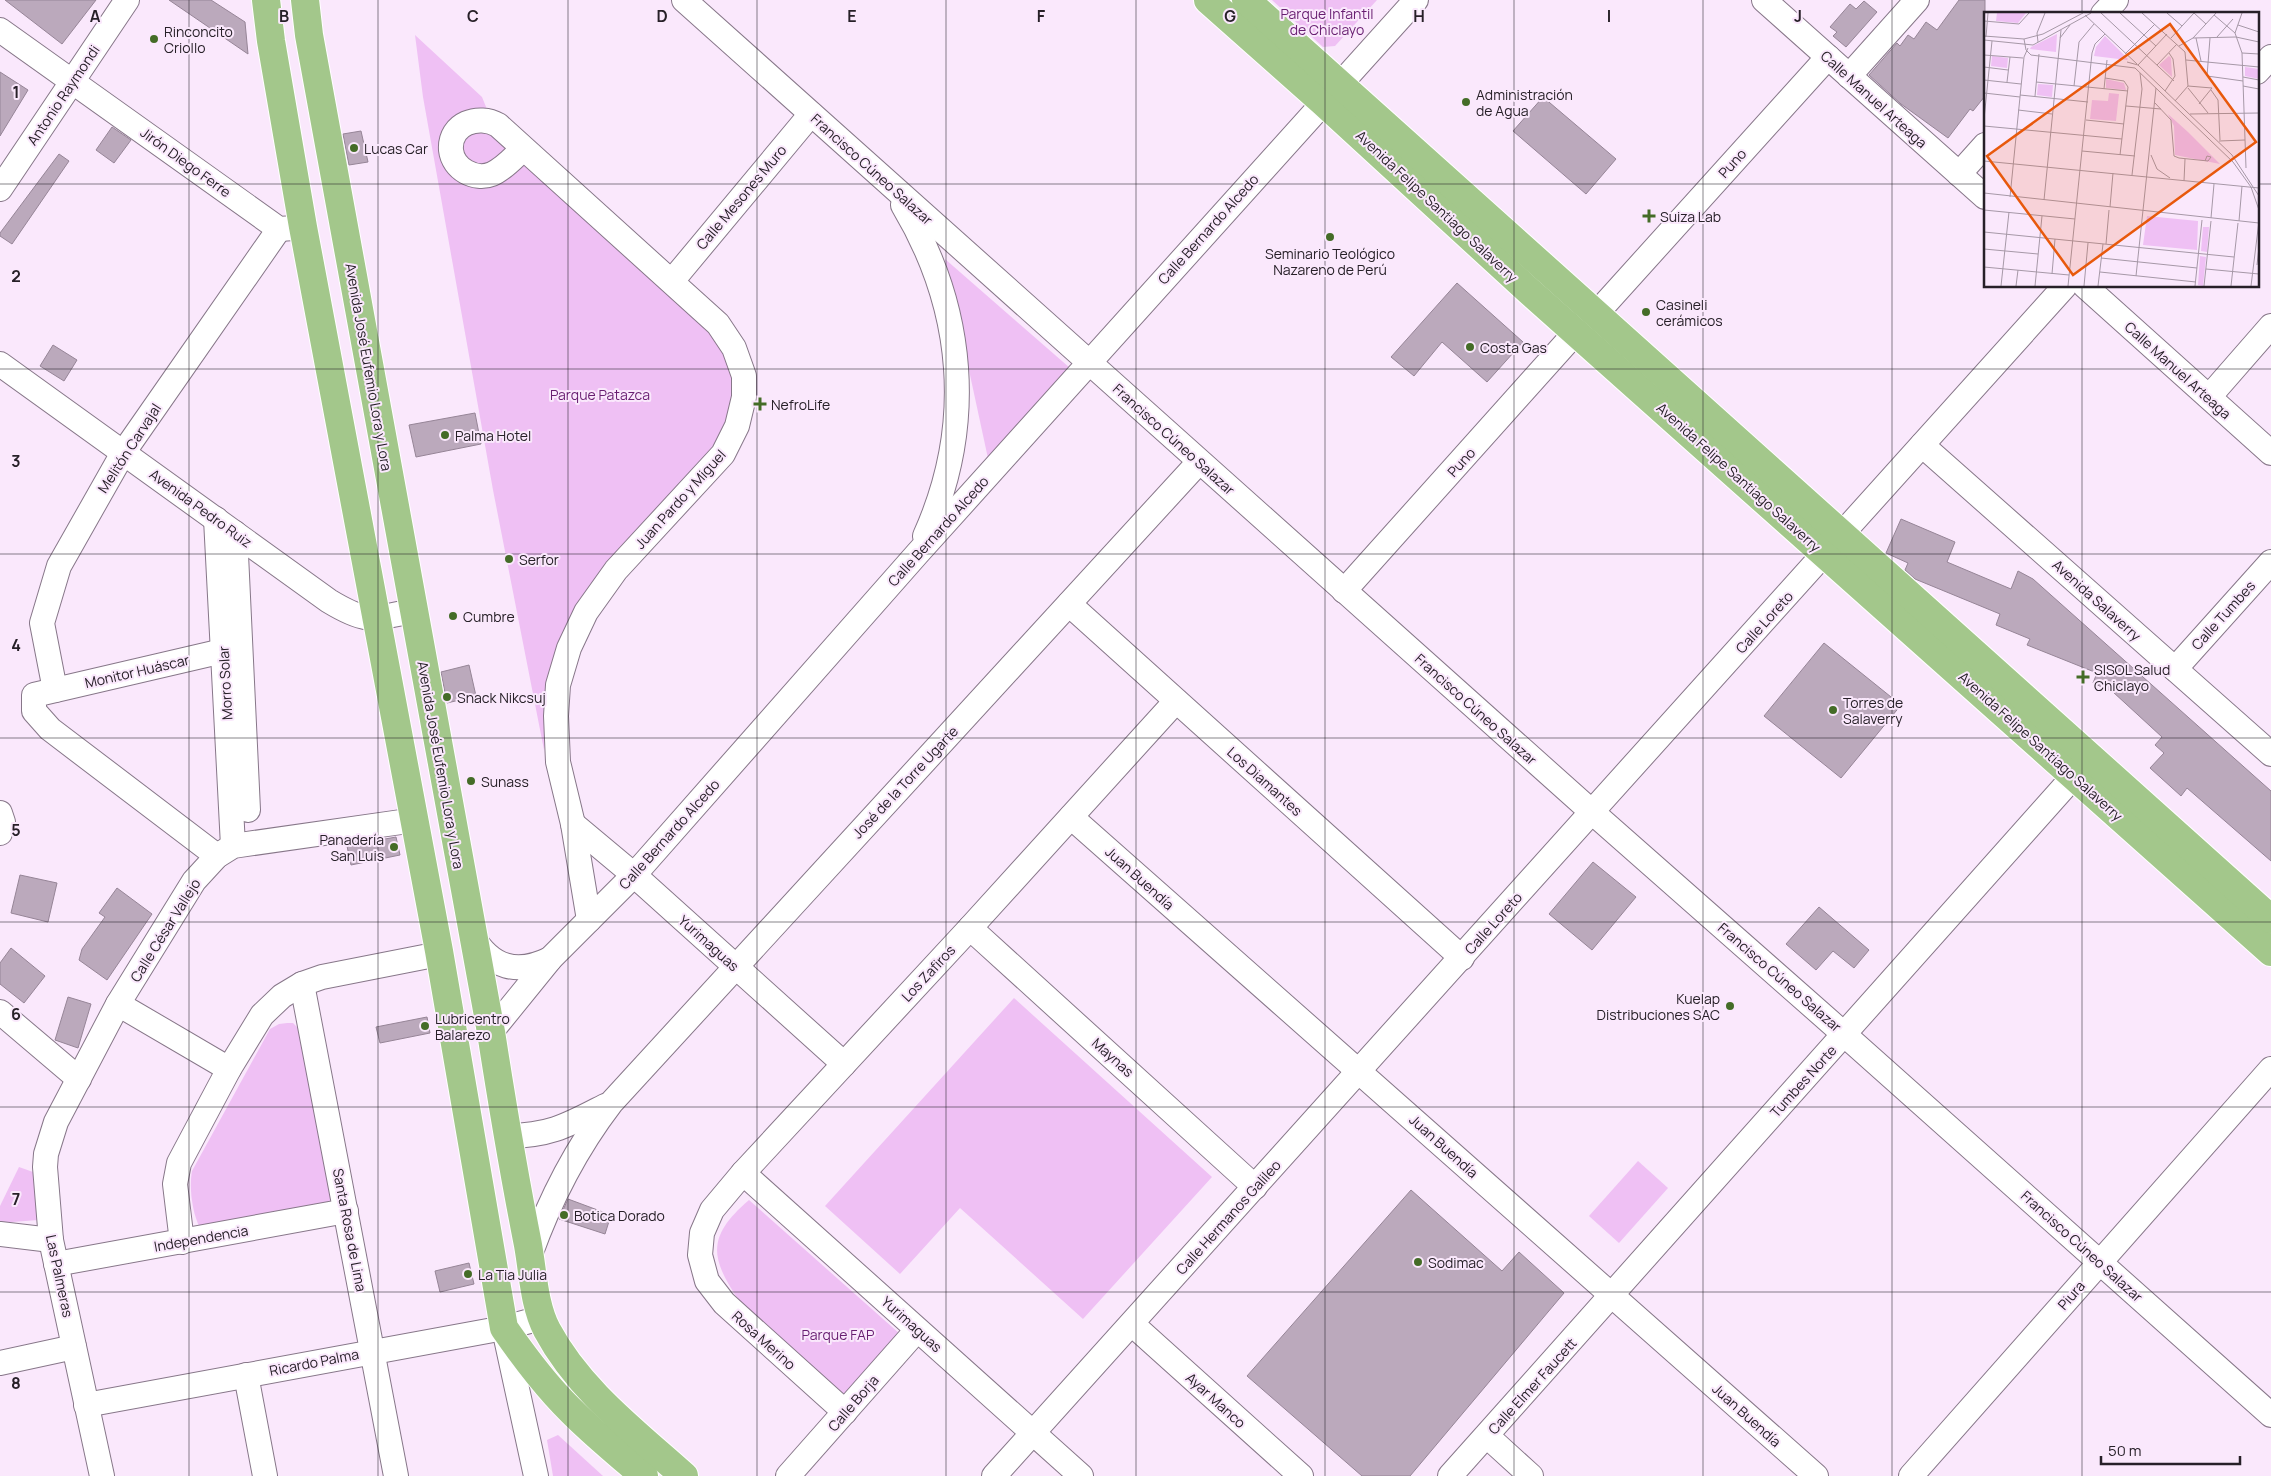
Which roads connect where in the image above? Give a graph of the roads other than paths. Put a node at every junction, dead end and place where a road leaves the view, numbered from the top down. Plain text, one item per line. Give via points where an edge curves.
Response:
1 (127, 0) edge
2 (266, 0) edge
3 (306, 0) edge
4 (684, 0) edge
5 (1208, 0) edge
6 (1246, 0) edge
7 (1416, 0) edge
8 (1764, 0) edge
9 (1917, 0) edge
10 (2116, 0) edge
11 (2105, 12) edge
12 (0, 30) edge
13 (1828, 57) junction
14 (2271, 57) edge
15 (2258, 71) edge
16 (1849, 76) junction
17 (73, 81) junction
18 (1331, 92) junction
19 (811, 114) junction
20 (1984, 146) edge
21 (523, 150) dead end
22 (1959, 174) junction
23 (892, 186) junction
24 (0, 189) edge
25 (1984, 196) edge
26 (291, 228) junction
27 (672, 281) junction
28 (2063, 288) edge
29 (2087, 288) edge
30 (1596, 314) junction
31 (2271, 326) edge
32 (1576, 332) junction
33 (1089, 363) junction
34 (0, 364) edge
35 (2209, 397) junction
36 (1922, 445) junction
37 (123, 453) junction
38 (2271, 453) edge
39 (1199, 462) junction
40 (226, 526) junction
41 (1833, 545) junction
42 (918, 554) junction
43 (2271, 562) edge
44 (1344, 591) junction
45 (1069, 604) junction
46 (413, 611) junction
47 (376, 618) junction
48 (231, 649) junction
49 (2175, 669) junction
50 (45, 693) junction
51 (1176, 701) junction
52 (2271, 754) edge
53 (2074, 776) junction
54 (1592, 812) junction
55 (1071, 816) junction
56 (415, 820) junction
57 (573, 824) junction
58 (233, 849) junction
59 (634, 875) junction
60 (2271, 919) edge
61 (589, 920) junction
62 (970, 928) junction
63 (473, 937) junction
64 (2271, 952) edge
65 (439, 954) junction
66 (551, 958) junction
67 (1462, 958) junction
68 (735, 967) junction
69 (302, 984) junction
70 (118, 1004) junction
71 (0, 1012) edge
72 (491, 1032) junction
73 (1844, 1034) junction
74 (844, 1064) junction
75 (228, 1069) junction
76 (2271, 1069) edge
77 (1359, 1071) junction
78 (79, 1080) junction
79 (611, 1103) junction
80 (507, 1136) junction
81 (742, 1173) junction
82 (1255, 1187) junction
83 (346, 1211) junction
84 (0, 1234) edge
85 (51, 1240) junction
86 (182, 1242) junction
87 (530, 1255) junction
88 (700, 1256) joint
89 (2100, 1262) junction
90 (56, 1264) junction
91 (1613, 1296) junction
92 (541, 1318) junction
93 (1132, 1324) junction
94 (504, 1328) junction
95 (917, 1330) junction
96 (74, 1346) junction
97 (373, 1351) junction
98 (0, 1363) edge
99 (246, 1375) junction
100 (86, 1404) junction
101 (846, 1412) junction
102 (2271, 1415) edge
103 (1033, 1433) junction
104 (1487, 1436) junction
105 (102, 1476) edge
106 (265, 1476) edge
107 (396, 1476) edge
108 (536, 1476) edge
109 (644, 1476) edge
110 (684, 1476) edge
111 (788, 1476) edge
112 (994, 1476) edge
113 (1080, 1476) edge
114 (1301, 1476) edge
115 (1450, 1476) edge
116 (1531, 1476) edge
117 (1816, 1476) edge
118 (1911, 1476) edge

1 - 17 street, Antonio Raymondi
2 - 26 main road
3 - 46 main road, Avenida José Eufemio Lora y Lora via 310,44
4 - 19 street, Francisco Cúneo Salazar
5 - 18 main road, Avenida Felipe Santiago Salaverry
6 - 18 main road, Avenida Felipe Santiago Salaverry
7 - 18 street, Calle Bernardo Alcedo
8 - 13 street, Calle Manuel Arteaga
9 - 16 street
10 - 11 street
12 - 17 street, Jirón Diego Ferre
13 - 16 street, Calle Manuel Arteaga
13 - 30 street, Puno
14 - 15 street
16 - 22 street, Calle Manuel Arteaga
17 - 24 street, Antonio Raymondi
17 - 26 street, Jirón Diego Ferre
18 - 30 main road, Avenida Felipe Santiago Salaverry
18 - 32 main road, Avenida Felipe Santiago Salaverry via 1529,291
18 - 33 street, Calle Bernardo Alcedo
19 - 23 street, Francisco Cúneo Salazar
19 - 27 street, Calle Mesones Muro
20 - 22 street
21 - 27 street, Juan Pardo y Miguel
22 - 25 street, Calle Manuel Arteaga
23 - 33 street, Francisco Cúneo Salazar
23 - 42 street via 917,228 937,273 950,319 957,367 957,416 950,463 937,510
26 - 37 street, Melitón Carvajal
26 - 47 main road
27 - 57 street, Juan Pardo y Miguel via 718,324 734,348 744,376 744,397 737,426 723,454 616,570 586,612 569,648 558,685 556,716 558,762
28 - 36 street, Calle Loreto
29 - 35 street, Calle Manuel Arteaga
30 - 41 main road, Avenida Felipe Santiago Salaverry
31 - 35 street
32 - 41 main road, Avenida Felipe Santiago Salaverry
32 - 44 street, Puno
33 - 39 street, Francisco Cúneo Salazar
33 - 42 street, Calle Bernardo Alcedo
34 - 37 street, Avenida Pedro Ruiz
35 - 38 street, Calle Manuel Arteaga
36 - 41 street, Calle Loreto
36 - 49 street, Avenida Salaverry
37 - 40 street, Avenida Pedro Ruiz
37 - 50 street, Melitón Carvajal via 59,566 49,594 42,624
39 - 44 street, Francisco Cúneo Salazar
39 - 45 street, José de la Torre Ugarte
40 - 47 street, Avenida Pedro Ruiz via 336,605 362,618
40 - 48 street, Morro Solar
41 - 53 main road, Avenida Felipe Santiago Salaverry
41 - 54 street, Calle Loreto
41 - 60 main road, Avenida Felipe Santiago Salaverry
42 - 59 street, Calle Bernardo Alcedo
43 - 49 street, Calle Tumbes
44 - 54 street, Francisco Cúneo Salazar
45 - 51 street, Los Diamantes
45 - 68 street, José de la Torre Ugarte
46 - 47 street, Avenida Pedro Ruiz
46 - 63 main road, Avenida José Eufemio Lora y Lora
47 - 56 main road
48 - 50 street, Monitor Huáscar
48 - 58 street, Morro Solar
49 - 52 street, Avenida Salaverry
50 - 58 street, Melitón Carvajal via 34,711 50,728
51 - 55 street, Los Zafiros
51 - 67 street, Los Diamantes
53 - 64 main road, Avenida Felipe Santiago Salaverry
53 - 73 street, Tumbes Norte
54 - 67 street, Calle Loreto
54 - 73 street, Francisco Cúneo Salazar
55 - 62 street, Los Zafiros
55 - 77 street, Juan Buendía
56 - 58 street
56 - 65 main road
57 - 59 street, Yurimaguas
57 - 61 street, Juan Pardo y Miguel
58 - 70 street, Calle César Vallejo via 194,881
59 - 61 street, Calle Bernardo Alcedo
59 - 68 street, Yurimaguas
61 - 66 street, Calle Bernardo Alcedo
62 - 74 street, Los Zafiros
62 - 82 street, Maynas
63 - 66 street, Calle Bernardo Alcedo via 487,955 507,966 522,968
63 - 72 main road, Avenida José Eufemio Lora y Lora
65 - 69 street via 322,977
65 - 94 main road
66 - 72 street, Calle Bernardo Alcedo
67 - 77 street, Calle Hermanos Galileo
68 - 74 street, Yurimaguas
68 - 79 street, José de la Torre Ugarte
69 - 75 street via 282,996 262,1015
69 - 83 street, Santa Rosa de Lima
70 - 75 street
70 - 78 street, Calle César Vallejo
71 - 78 street
72 - 80 main road, Avenida José Eufemio Lora y Lora
73 - 89 street, Francisco Cúneo Salazar
73 - 91 street, Tumbes Norte
74 - 81 street, Los Zafiros
75 - 86 street via 180,1163 175,1184
76 - 89 street, Piura
77 - 82 street, Calle Hermanos Galileo
77 - 91 street, Juan Buendía
78 - 85 street, Las Palmeras via 56,1122 46,1154
79 - 80 street, José de la Torre Ugarte via 550,1132
79 - 87 street, José de la Torre Ugarte via 572,1158
80 - 87 main road, Avenida José Eufemio Lora y Lora
81 - 88 street, Los Zafiros via 712,1210 702,1233
81 - 95 street, Yurimaguas
82 - 93 street, Calle Hermanos Galileo
83 - 86 street, Independencia
83 - 97 street, Santa Rosa de Lima
84 - 85 street
85 - 90 street, Las Palmeras
86 - 90 street, Independencia
87 - 92 main road, Avenida José Eufemio Lora y Lora
88 - 101 street, Rosa Merino via 707,1281 724,1303
89 - 102 street, Francisco Cúneo Salazar
89 - 118 street, Piura
90 - 96 street, Las Palmeras
91 - 104 street, Calle Elmer Faucett
91 - 117 street, Juan Buendía
92 - 94 street, Ricardo Palma
92 - 110 main road, Avenida José Eufemio Lora y Lora via 576,1375
93 - 103 street, Calle Hermanos Galileo
93 - 114 street, Ayar Manco
94 - 97 street, Ricardo Palma
94 - 108 street
94 - 109 main road via 556,1396
95 - 101 street, Calle Borja
95 - 103 street, Yurimaguas
96 - 98 street
96 - 100 street, Las Palmeras
97 - 99 street, Ricardo Palma
97 - 107 street, Santa Rosa de Lima
99 - 100 street, Ricardo Palma
99 - 106 street
100 - 105 street, Las Palmeras
101 - 111 street, Calle Borja
103 - 112 street, Calle Hermanos Galileo
103 - 113 street, Yurimaguas
104 - 115 street, Calle Elmer Faucett
104 - 116 street

